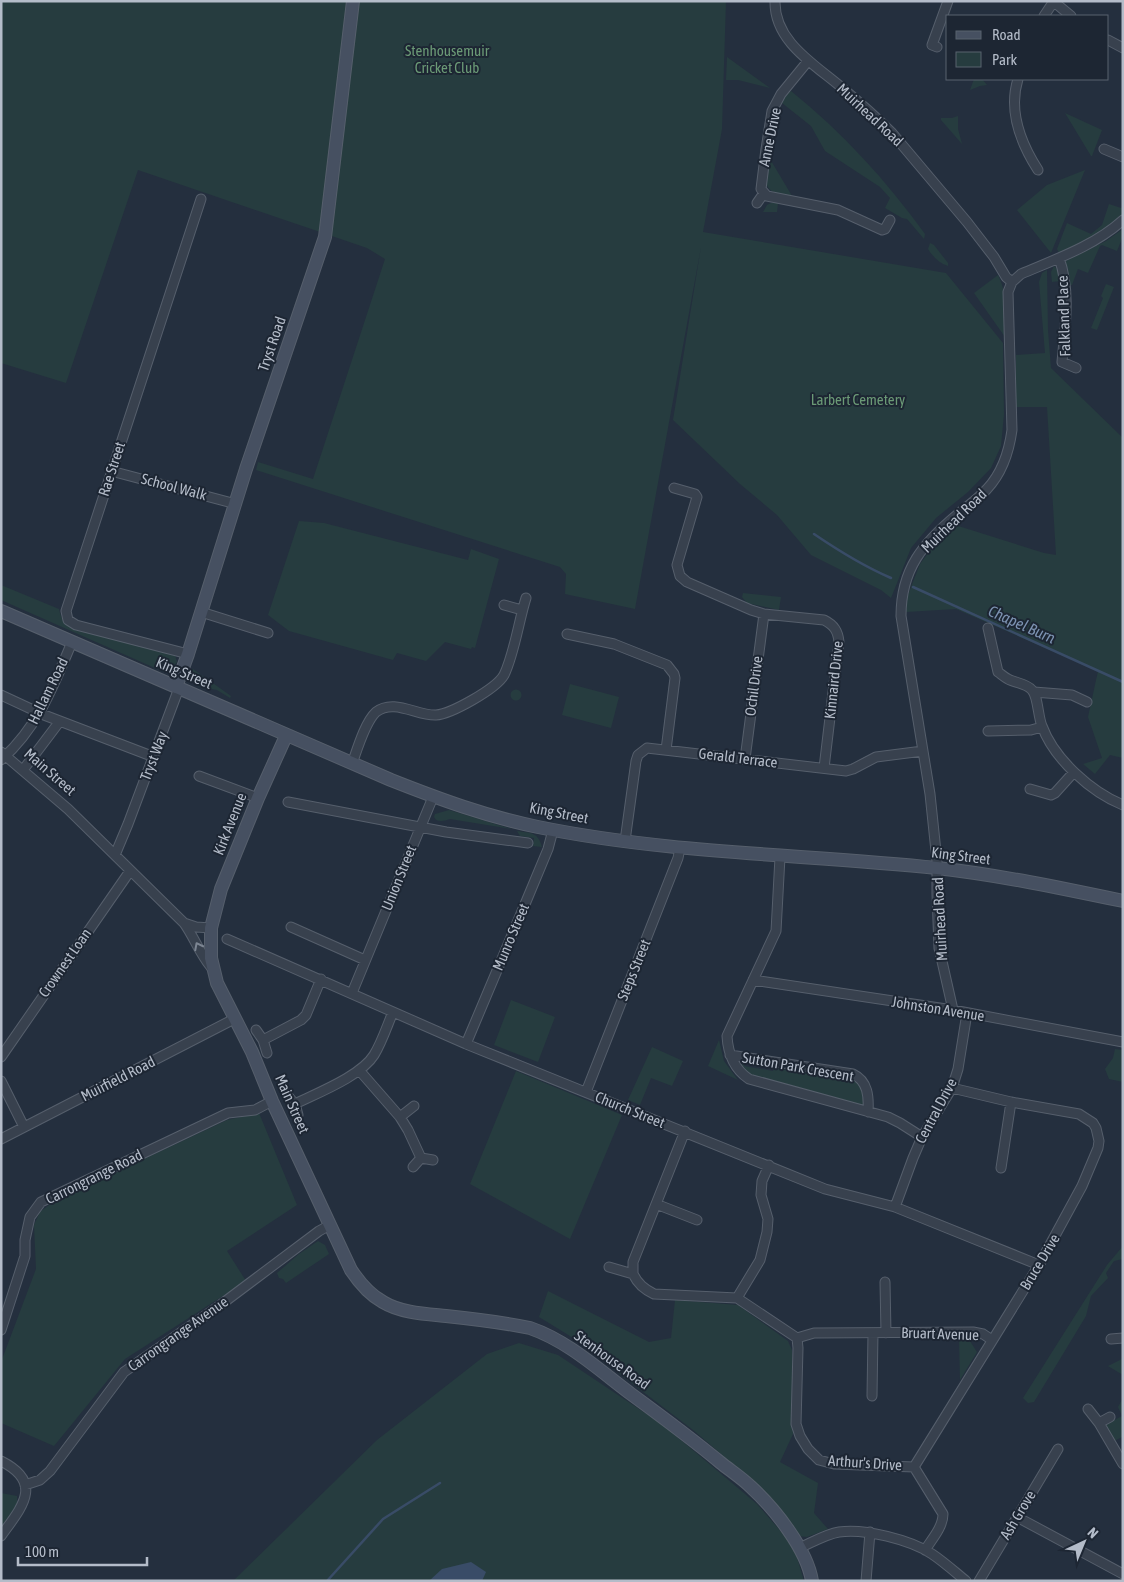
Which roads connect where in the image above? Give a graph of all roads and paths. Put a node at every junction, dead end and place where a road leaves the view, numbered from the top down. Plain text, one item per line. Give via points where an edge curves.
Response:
1 (353, 1) edge
2 (775, 1) edge
3 (948, 1) edge
4 (1054, 1) edge
5 (1045, 15) edge
6 (1070, 15) edge
7 (1109, 41) edge
8 (937, 47) dead end
9 (1123, 48) edge
10 (808, 61) junction
11 (1018, 80) edge
12 (1104, 149) dead end
13 (1123, 157) edge
14 (1038, 170) dead end
15 (764, 193) junction
16 (201, 198) dead end
17 (757, 203) dead end
18 (890, 220) dead end
19 (1123, 220) edge
20 (1059, 258) junction
21 (1012, 282) junction
22 (1076, 368) dead end
23 (111, 471) junction
24 (674, 488) dead end
25 (236, 504) junction
26 (526, 598) dead end
27 (504, 605) dead end
28 (522, 610) junction
29 (1, 611) edge
30 (201, 612) junction
31 (764, 614) junction
32 (268, 633) dead end
33 (992, 633) dead end
34 (567, 634) dead end
35 (72, 642) junction
36 (188, 654) junction
37 (177, 688) junction
38 (1034, 692) junction
39 (2, 698) edge
40 (1087, 702) dead end
41 (40, 713) junction
42 (60, 721) junction
43 (1042, 727) junction
44 (994, 732) dead end
45 (286, 736) junction
46 (666, 750) junction
47 (923, 751) junction
48 (3, 756) edge
49 (154, 757) junction
50 (745, 759) junction
51 (352, 764) junction
52 (824, 768) junction
53 (23, 770) junction
54 (1074, 772) junction
55 (199, 776) dead end
56 (1030, 789) dead end
57 (433, 796) junction
58 (258, 798) junction
59 (288, 802) dead end
60 (1123, 805) edge
61 (420, 827) junction
62 (553, 830) junction
63 (625, 841) junction
64 (528, 844) dead end
65 (680, 848) junction
66 (115, 854) junction
67 (780, 857) junction
68 (937, 868) junction
69 (130, 871) junction
70 (1123, 901) edge
71 (184, 923) junction
72 (291, 927) dead end
73 (211, 928) junction
74 (227, 939) dead end
75 (366, 960) junction
76 (213, 969) junction
77 (321, 980) junction
78 (753, 980) junction
79 (352, 993) junction
80 (953, 1010) junction
81 (393, 1012) junction
82 (967, 1013) junction
83 (234, 1018) junction
84 (256, 1030) dead end
85 (263, 1040) junction
86 (1123, 1042) edge
87 (466, 1044) junction
88 (267, 1053) dead end
89 (730, 1055) junction
90 (1, 1056) edge
91 (359, 1070) junction
92 (1, 1081) edge
93 (952, 1088) junction
94 (586, 1092) junction
95 (288, 1096) dead end
96 (272, 1101) junction
97 (1010, 1102) junction
98 (295, 1104) junction
99 (414, 1106) dead end
100 (868, 1112) junction
101 (298, 1115) dead end
102 (400, 1117) junction
103 (24, 1128) junction
104 (685, 1131) junction
105 (2, 1137) edge
106 (922, 1137) junction
107 (421, 1158) junction
108 (433, 1160) dead end
109 (769, 1166) junction
110 (413, 1167) dead end
111 (1001, 1168) dead end
112 (656, 1204) junction
113 (895, 1207) junction
114 (696, 1220) dead end
115 (330, 1225) junction
116 (342, 1252) joint
117 (1039, 1265) junction
118 (609, 1267) dead end
119 (633, 1274) junction
120 (885, 1282) dead end
121 (737, 1298) junction
122 (1, 1330) edge
123 (873, 1333) junction
124 (886, 1333) junction
125 (797, 1338) junction
126 (1123, 1338) edge
127 (1111, 1339) dead end
128 (992, 1340) junction
129 (872, 1396) dead end
130 (1088, 1409) dead end
131 (1110, 1417) dead end
132 (1099, 1423) junction
133 (1058, 1449) dead end
134 (1, 1462) edge
135 (1123, 1464) edge
136 (914, 1467) junction
137 (25, 1485) junction
138 (1017, 1517) junction
139 (870, 1532) junction
140 (1, 1536) edge
141 (799, 1548) junction
142 (925, 1550) junction
143 (1123, 1574) edge
144 (812, 1581) edge
145 (866, 1581) edge
146 (966, 1581) edge
147 (979, 1581) edge

1 - 25 street, Tryst Road via 325,237
2 - 10 street, Muirhead Road via 781,27
3 - 8 street via 932,45
4 - 5 street
4 - 6 street
7 - 9 street
10 - 15 street, Anne Drive via 781,94 772,111 761,184
10 - 21 street, Muirhead Road via 880,120 967,222
11 - 14 street via 1014,90 1015,117 1029,156
12 - 13 street
15 - 17 street
15 - 18 street via 774,198 838,210 882,230
16 - 23 street, Rae Street
19 - 20 street via 1089,245
20 - 21 street via 1021,274
20 - 22 street, Falkland Place via 1066,304 1062,362
21 - 47 street, Muirhead Road via 1008,292 1010,448 987,489 924,546 910,569 901,598 901,616
23 - 25 street, School Walk
23 - 36 street, Rae Street via 66,616 76,625
24 - 31 street, Kinnaird Drive via 696,497 677,566 680,576 687,582
25 - 30 street, Tryst Road
26 - 28 street
27 - 28 street
28 - 51 street via 508,665 499,682 460,706 438,715 400,707 377,712 369,721
29 - 35 street, King Street
30 - 32 street
30 - 36 street, Tryst Road
31 - 50 street, Ochil Drive
31 - 52 street, Kinnaird Drive via 824,620 831,623 839,635
33 - 38 street via 998,672
34 - 46 street via 614,644 671,668 675,678
35 - 37 street, King Street
35 - 41 street, Hallam Road
36 - 37 street, Tryst Road
37 - 45 street, King Street
37 - 49 street, Tryst Way
38 - 40 street via 1072,694
38 - 43 street
39 - 41 street
41 - 42 street
41 - 48 street, Hallam Road via 25,736
42 - 49 street
42 - 53 street
43 - 44 street
43 - 54 street
45 - 51 street, King Street
45 - 58 street, Kirk Avenue
46 - 50 street, Gerald Terrace
46 - 63 street, Gerald Terrace via 647,748 638,755
47 - 52 street, Gerald Terrace via 876,757 850,770
47 - 68 street, Muirhead Road
48 - 53 street, Main Street
49 - 66 street, Tryst Way
50 - 52 street, Gerald Terrace
51 - 57 street, King Street
53 - 66 street, Main Street
54 - 56 street via 1051,795
54 - 60 street via 1100,794
55 - 58 street
57 - 61 street, Union Street
57 - 62 street, King Street
58 - 73 street, Kirk Avenue via 221,890
59 - 61 street
61 - 64 street
61 - 75 street, Union Street
62 - 63 street, King Street
62 - 87 street, Munro Street
63 - 65 street, King Street
65 - 67 street, King Street
65 - 94 street, Steps Street
66 - 69 street, Main Street
67 - 68 street, King Street
67 - 78 street, Sutton Park Crescent via 776,931
68 - 70 street, King Street via 1027,881
68 - 80 street, Muirhead Road via 939,948
69 - 71 street, Main Street
69 - 90 street, Crownest Loan
71 - 73 street
76 -> 71 street, Main Street
72 - 75 street
73 - 76 street, Main Street
74 - 77 street, Church Street
75 - 79 street, Union Street
76 - 83 street, Main Street
77 - 79 street, Church Street
77 - 85 street via 306,1015
78 - 80 street, Johnston Avenue
78 - 89 street, Sutton Park Crescent via 727,1036
79 - 81 street, Church Street
80 - 82 street, Johnston Avenue
81 - 87 street, Church Street
81 - 91 street via 373,1056
82 - 86 street, Johnston Avenue
82 - 93 street, Central Drive
83 - 96 street, Main Street
83 - 103 street, Muirfield Road
84 - 85 street
85 - 88 street
87 - 94 street, Church Street
89 - 100 street, Sutton Park Crescent via 736,1068 749,1079
89 - 100 street, Sutton Park Crescent via 853,1074 865,1083
91 - 98 street
91 - 102 street
92 - 103 street
93 - 97 street, Bruce Drive
93 - 106 street, Central Drive
94 - 104 street, Church Street
95 - 98 street
96 - 115 street, Main Street
96 - 122 street, Carrongrange Road via 255,1110 228,1113 41,1202 30,1217 25,1256
97 - 111 street
97 - 117 street, Bruce Drive via 1079,1114 1093,1123 1098,1133 1098,1148 1082,1186
98 - 101 street
99 - 102 street
100 - 106 street, Sutton Park Crescent via 900,1123
102 - 107 street
103 - 105 street, Muirfield Road
104 - 109 street, Church Street
104 - 112 street
106 - 113 street, Central Drive
107 - 108 street
107 - 110 street
109 - 113 street, Church Street via 832,1191
109 - 121 street via 762,1181 767,1232 760,1260
112 - 114 street
112 - 119 street via 633,1262
113 - 117 street, Church Street
115 - 116 street, Main Street
115 - 137 street, Carrongrange Avenue via 124,1372 50,1471 40,1480
116 - 141 street, Stenhouse Road via 358,1279 389,1305 414,1312 520,1326 556,1339 688,1436 751,1487
117 - 128 street, Bruce Drive
118 - 119 street
119 - 121 street via 645,1290 654,1294
120 - 124 street, Bruart Avenue
121 - 125 street
123 - 124 street, Bruart Avenue
123 - 125 street, Bruart Avenue via 814,1333
123 - 129 street
124 - 128 street, Bruart Avenue via 973,1332
125 - 136 street, Arthur's Drive via 796,1424 808,1449 819,1460 834,1464
126 - 127 street
128 - 136 street, Bruce Drive
130 - 132 street
131 - 132 street
132 - 135 street
133 - 138 street, Ash Grove
134 - 137 street via 14,1469
136 - 142 street, Arthur's Drive via 943,1514 940,1526
137 - 140 street via 23,1506
138 - 143 street
138 - 147 street, Ash Grove
139 - 141 street via 836,1532
139 - 142 street
139 - 145 street
141 - 144 street, Stenhouse Road
142 - 146 street

